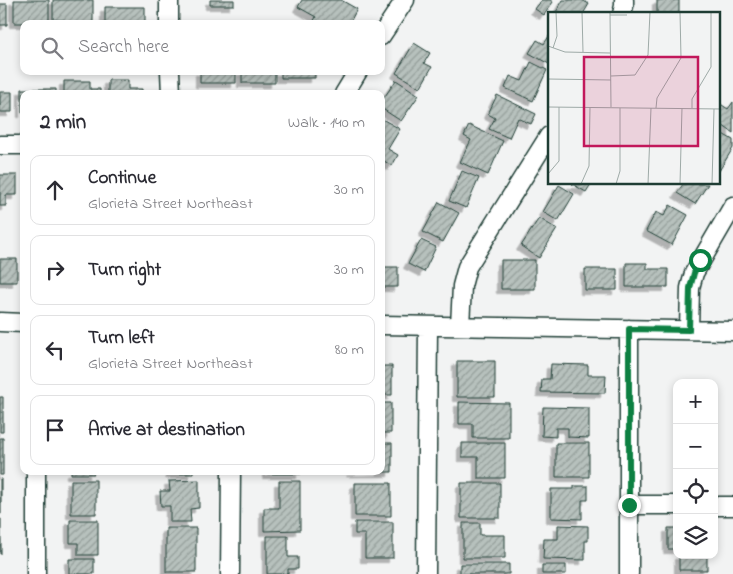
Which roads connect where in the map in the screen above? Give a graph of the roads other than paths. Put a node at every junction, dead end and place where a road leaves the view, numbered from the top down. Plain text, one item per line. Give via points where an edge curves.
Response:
1 (169, 0) edge
2 (405, 0) edge
3 (170, 20) edge
4 (385, 30) edge
5 (170, 75) edge
6 (356, 75) edge
7 (171, 90) edge
8 (346, 90) edge
9 (548, 138) edge
10 (0, 144) edge
11 (20, 145) edge
12 (733, 206) edge
13 (0, 322) edge
14 (20, 323) edge
15 (385, 325) edge
16 (428, 326) junction
17 (460, 326) junction
18 (629, 329) junction
19 (689, 330) junction
20 (733, 331) edge
21 (36, 475) edge
22 (231, 475) edge
23 (629, 505) junction
24 (673, 506) edge
25 (718, 506) edge
26 (733, 506) edge
27 (36, 574) edge
28 (230, 574) edge
29 (426, 574) edge
30 (629, 574) edge

1 - 3 street
2 - 4 street
5 - 7 street
6 - 8 street
9 - 17 street via 467,267 462,286
10 - 11 street
12 - 19 street via 694,273 690,288
13 - 14 street
15 - 16 street
16 - 17 street
16 - 29 street
17 - 18 street
18 - 19 street
18 - 23 street
19 - 20 street
21 - 27 street
22 - 28 street
23 - 24 street
23 - 30 street
25 - 26 street

